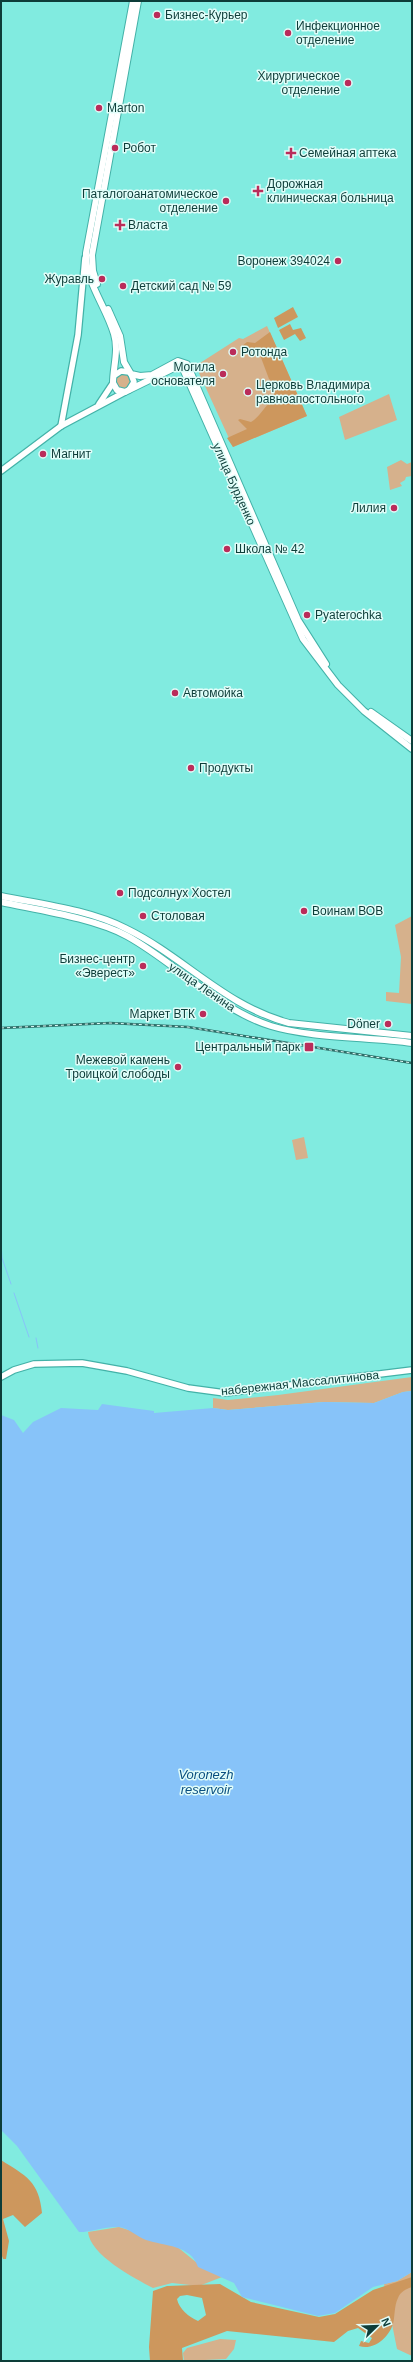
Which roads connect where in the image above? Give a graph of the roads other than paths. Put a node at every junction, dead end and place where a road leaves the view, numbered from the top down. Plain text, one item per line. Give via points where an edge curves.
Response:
1 (133, 1) edge
2 (138, 1) edge
3 (86, 252) junction
4 (130, 373) junction
5 (115, 375) junction
6 (113, 383) junction
7 (127, 391) junction
8 (97, 405) junction
9 (61, 426) junction
10 (1, 471) edge
11 (412, 741) edge
12 (412, 748) edge
13 (1, 896) edge
14 (1, 902) edge
15 (412, 1036) edge
16 (412, 1043) edge
17 (412, 1370) edge
18 (1, 1377) edge

1 - 3 main road
2 - 4 main road via 92,255 94,278 116,325 123,358
3 - 5 main road via 90,279 114,336
3 - 9 main road via 76,346
4 - 5 main road via 121,371
4 - 7 main road via 134,382
4 - 11 main road, улица Бурденко via 148,376 182,361 187,364 283,586 310,641 341,682 367,708
5 - 6 main road
6 - 7 main road via 117,390
6 - 8 main road
7 - 8 main road
7 - 12 main road, улица Бурденко via 177,366 184,371 303,639 338,685 364,711
8 - 9 main road
9 - 10 main road
13 - 15 main road, улица Ленина via 92,916 126,928 149,941 233,1000 257,1013 289,1023
14 - 16 main road, улица Ленина via 75,919 125,936 235,1009 271,1026
17 - 18 main road, набережная Массалитинова via 225,1393 194,1389 127,1371 82,1363 34,1364

